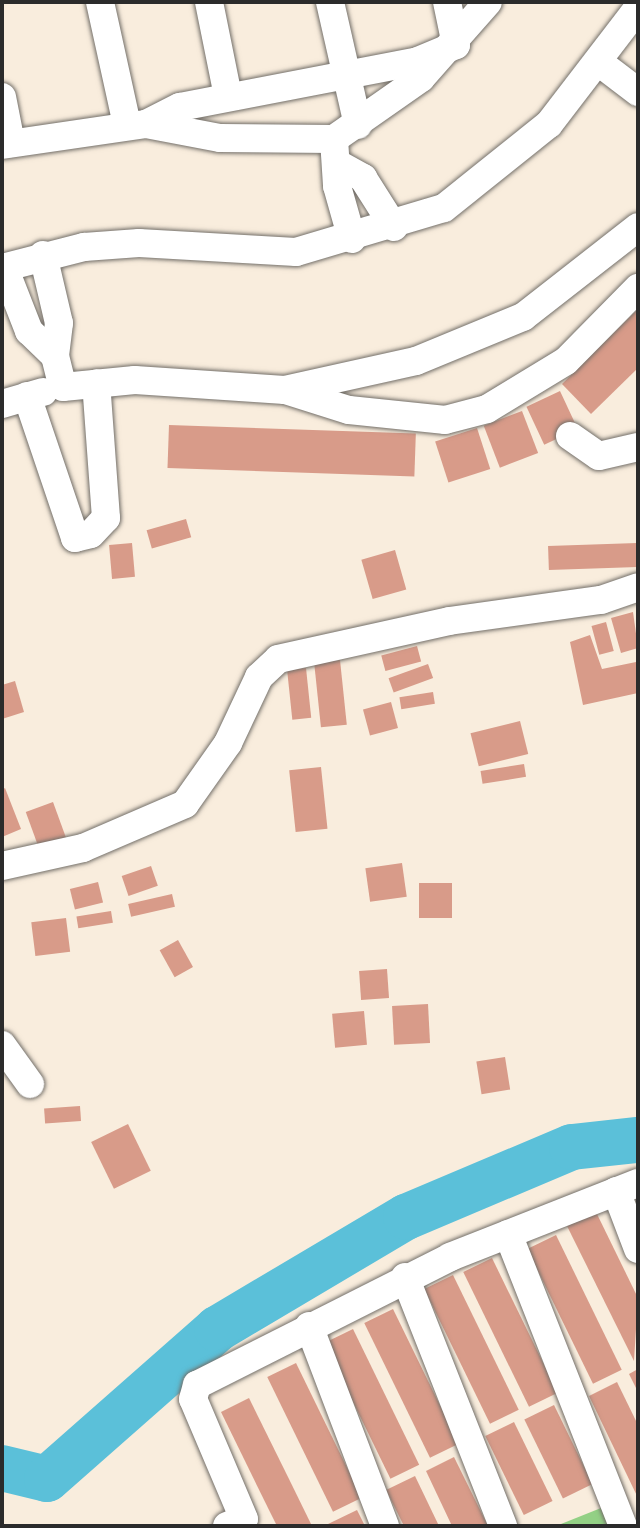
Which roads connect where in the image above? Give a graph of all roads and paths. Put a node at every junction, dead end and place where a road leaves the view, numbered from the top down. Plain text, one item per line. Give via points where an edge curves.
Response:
1 (100, 2) edge
2 (209, 2) edge
3 (330, 2) edge
4 (447, 2) edge
5 (488, 2) edge
6 (638, 8) edge
7 (456, 44) junction
8 (600, 63) junction
9 (348, 78) junction
10 (638, 92) edge
11 (228, 96) junction
12 (2, 97) edge
13 (137, 124) junction
14 (344, 143) junction
15 (7, 144) edge
16 (638, 227) edge
17 (394, 228) junction
18 (352, 239) junction
19 (43, 255) junction
20 (3, 267) edge
21 (638, 288) edge
22 (55, 356) junction
23 (96, 383) junction
24 (62, 387) junction
25 (285, 390) junction
26 (15, 400) edge
27 (570, 436) dead end
28 (638, 447) edge
29 (638, 587) edge
30 (2, 866) edge
31 (2, 1045) edge
32 (30, 1084) dead end
33 (627, 1187) edge
34 (508, 1234) junction
35 (638, 1250) edge
36 (405, 1277) junction
37 (309, 1326) junction
38 (239, 1524) edge
39 (385, 1526) edge
40 (503, 1526) edge
41 (623, 1526) edge

1 - 13 street
2 - 11 street
3 - 9 street
4 - 7 street
5 - 7 street
6 - 8 street
7 - 9 street via 418,61
7 - 14 street
8 - 10 street
8 - 17 street via 549,124 490,174 444,208
9 - 11 street
9 - 14 street
11 - 13 street via 180,107
12 - 15 street
13 - 14 street via 220,138
13 - 15 street
14 - 17 street
14 - 18 street via 337,186
16 - 25 street via 523,317 416,361
17 - 18 street
18 - 19 street via 296,251 139,243
19 - 20 street
19 - 22 street via 60,323
20 - 22 street via 29,331
21 - 25 street via 566,361 487,409 445,420 349,410
22 - 24 street
23 - 24 street
23 - 25 street
23 - 26 street via 106,518 92,534 75,538
24 - 26 street
27 - 28 street via 599,456
29 - 30 street via 601,600 449,621 278,659 259,677 228,743 185,804 75,850
31 - 32 street
33 - 34 street
33 - 35 street
34 - 36 street
34 - 41 street
36 - 37 street
36 - 40 street
37 - 38 street via 192,1391
37 - 39 street

